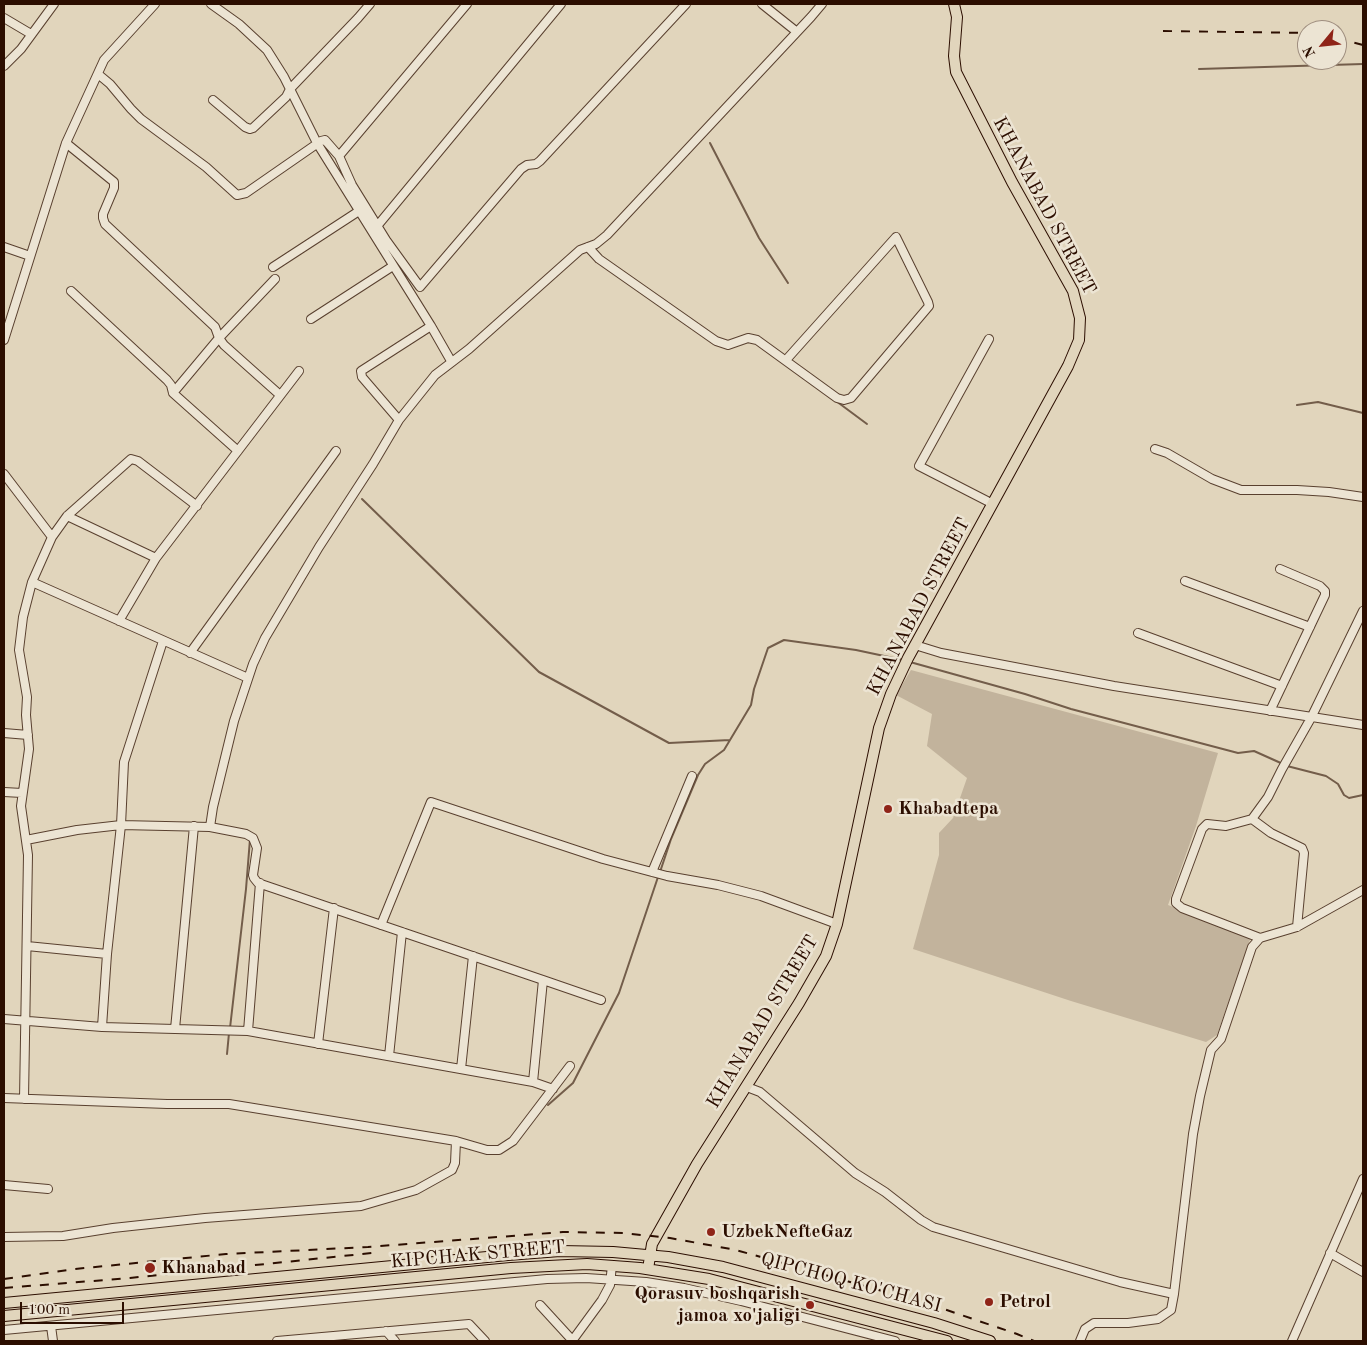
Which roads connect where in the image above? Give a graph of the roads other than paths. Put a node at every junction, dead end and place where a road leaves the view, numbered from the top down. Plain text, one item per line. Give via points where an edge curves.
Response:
1 (54, 4) edge
2 (155, 4) edge
3 (211, 4) edge
4 (370, 4) edge
5 (467, 4) edge
6 (561, 4) edge
7 (686, 4) edge
8 (762, 4) edge
9 (822, 4) edge
10 (956, 4) edge
11 (4, 18) edge
12 (797, 32) junction
13 (31, 34) junction
14 (4, 66) edge
15 (98, 74) junction
16 (290, 89) junction
17 (213, 100) dead end
18 (66, 143) junction
19 (317, 143) junction
20 (339, 156) junction
21 (359, 211) junction
22 (378, 225) junction
23 (4, 247) edge
24 (588, 247) junction
25 (30, 256) junction
26 (393, 266) junction
27 (273, 267) dead end
28 (275, 279) dead end
29 (420, 287) junction
30 (71, 291) dead end
31 (412, 297) junction
32 (310, 319) dead end
33 (431, 326) junction
34 (219, 338) junction
35 (989, 339) dead end
36 (4, 340) edge
37 (786, 360) junction
38 (451, 362) junction
39 (299, 370) dead end
40 (173, 393) junction
41 (280, 395) junction
42 (399, 420) junction
43 (1154, 449) dead end
44 (238, 451) junction
45 (336, 451) dead end
46 (4, 474) edge
47 (1363, 497) edge
48 (993, 504) junction
49 (197, 506) junction
50 (67, 516) junction
51 (52, 537) junction
52 (156, 558) junction
53 (1280, 569) dead end
54 (1186, 581) dead end
55 (32, 582) junction
56 (1363, 611) edge
57 (119, 621) junction
58 (1310, 628) junction
59 (1138, 633) dead end
60 (163, 641) junction
61 (915, 645) junction
62 (190, 653) junction
63 (248, 678) junction
64 (1282, 686) junction
65 (1270, 711) junction
66 (1311, 718) junction
67 (1363, 725) edge
68 (4, 733) edge
69 (28, 736) junction
70 (692, 776) dead end
71 (4, 792) edge
72 (22, 793) junction
73 (1252, 819) junction
74 (121, 825) junction
75 (194, 826) junction
76 (210, 827) junction
77 (26, 840) junction
78 (652, 872) junction
79 (260, 883) junction
80 (1363, 890) edge
81 (334, 908) junction
82 (381, 924) junction
83 (837, 924) junction
84 (1296, 927) junction
85 (402, 932) junction
86 (1260, 938) junction
87 (26, 946) junction
88 (107, 954) junction
89 (473, 956) junction
90 (543, 980) junction
91 (601, 1000) dead end
92 (4, 1019) edge
93 (25, 1020) junction
94 (102, 1027) junction
95 (175, 1029) junction
96 (248, 1031) junction
97 (318, 1044) junction
98 (389, 1056) junction
99 (570, 1066) dead end
100 (461, 1069) junction
101 (533, 1082) junction
102 (747, 1086) junction
103 (553, 1089) junction
104 (4, 1098) edge
105 (24, 1099) junction
106 (456, 1141) junction
107 (1363, 1179) edge
108 (4, 1185) edge
109 (48, 1188) dead end
110 (4, 1237) edge
111 (613, 1252) junction
112 (1330, 1253) junction
113 (650, 1255) junction
114 (612, 1265) junction
115 (648, 1269) junction
116 (1363, 1272) edge
117 (610, 1280) junction
118 (1174, 1294) junction
119 (4, 1303) edge
120 (540, 1305) dead end
121 (4, 1316) edge
122 (51, 1326) junction
123 (4, 1330) edge
124 (386, 1331) junction
125 (289, 1340) edge
126 (53, 1341) edge
127 (277, 1341) edge
128 (395, 1341) edge
129 (485, 1341) edge
130 (572, 1341) edge
131 (895, 1341) edge
132 (947, 1341) edge
133 (990, 1341) edge
134 (1080, 1341) edge
135 (1292, 1341) edge

1 - 13 street
2 - 15 street via 104,60
3 - 16 street via 267,50
4 - 16 street
5 - 20 street
6 - 22 street
7 - 29 street via 540,161 521,169
8 - 12 street
9 - 12 street
10 - 48 main road, KHANABAD STREET via 954,61 958,77 1068,282 1077,301 1081,323 1073,356
11 - 13 street
12 - 24 street via 607,235
13 - 14 street via 22,49
15 - 18 street
15 - 19 street via 141,119 237,194 246,192
16 - 17 street via 286,97 250,129
16 - 19 street
18 - 25 street
18 - 34 street via 114,182 102,218 105,224 215,327
19 - 20 street via 325,140
19 - 21 street
20 - 22 street via 352,185
21 - 26 street
21 - 27 street
22 - 29 street
23 - 25 street
24 - 37 street via 599,259 716,341 730,344 754,339
24 - 38 street via 580,250
25 - 36 street
26 - 31 street
26 - 32 street
28 - 34 street
29 - 31 street
30 - 40 street via 167,380
31 - 33 street
33 - 38 street
33 - 42 street via 361,370 362,377
34 - 40 street
34 - 41 street
35 - 48 street via 919,466
37 - 37 street via 840,400 851,398 928,306 896,237
38 - 42 street via 429,382
39 - 41 street
40 - 44 street
41 - 44 street
42 - 63 street via 289,596 265,638
43 - 47 street via 1240,490 1297,490
44 - 49 street
45 - 62 street
46 - 51 street
48 - 61 main road, KHANABAD STREET
49 - 50 street via 131,459
49 - 52 street
50 - 51 street
50 - 52 street
51 - 55 street
52 - 57 street
53 - 58 street via 1324,588 1325,595
54 - 58 street
55 - 57 street
55 - 69 street via 19,650
56 - 66 street
57 - 60 street
58 - 64 street
59 - 64 street
60 - 62 street
60 - 74 street via 124,762
61 - 65 street via 936,652 1114,686
61 - 83 main road, KHANABAD STREET via 888,702 880,728
62 - 63 street
63 - 76 street via 224,760
64 - 65 street
65 - 66 street
66 - 67 street
66 - 73 street via 1268,797
68 - 69 street
69 - 72 street
70 - 78 street
71 - 72 street
72 - 77 street
73 - 84 street via 1271,833 1302,848
73 - 86 street via 1226,826 1210,823 1202,829 1176,903
74 - 75 street
74 - 77 street
74 - 88 street
75 - 76 street
75 - 95 street
76 - 79 street via 253,838 257,848 254,878
77 - 87 street
78 - 82 street via 431,802
78 - 83 street via 761,896
79 - 81 street
79 - 96 street
80 - 84 street
81 - 82 street
81 - 97 street
82 - 85 street
83 - 102 main road, KHANABAD STREET via 820,967
84 - 86 street
85 - 89 street
85 - 98 street
86 - 118 street via 1248,957 1221,1038 1211,1050 1193,1134
87 - 88 street
87 - 93 street
88 - 94 street
89 - 90 street
89 - 100 street
90 - 91 street
90 - 101 street
92 - 93 street
93 - 94 street
93 - 105 street
94 - 95 street
95 - 96 street
96 - 97 street
97 - 98 street
98 - 100 street
99 - 103 street
100 - 101 street
101 - 103 street
102 - 113 main road, KHANABAD STREET via 689,1179 652,1244
102 - 118 street via 760,1092 855,1173 933,1227 1120,1282
103 - 106 street via 507,1146 488,1150
104 - 105 street
105 - 106 street via 229,1104
106 - 110 street via 454,1167 449,1172 416,1190 361,1206 196,1219 62,1236
107 - 112 street
108 - 109 street
111 - 113 main road, QIPCHOQ KO'CHASI
111 - 114 main road
111 - 119 main road, KIPCHAK STREET via 560,1251 508,1255
112 - 116 street
112 - 135 street
113 - 115 main road
113 - 133 main road, QIPCHOQ KO'CHASI via 723,1267 925,1320
114 - 115 main road, KIPCHAK STREET
114 - 117 street
114 - 121 main road, KIPCHAK STREET via 537,1266
115 - 132 main road, KIPCHAK STREET via 708,1279
117 - 122 street via 547,1279
117 - 130 street via 602,1300
117 - 131 street via 665,1285 722,1296
118 - 134 street via 1171,1310 1158,1319 1094,1323 1085,1330
120 - 130 street
122 - 123 street
122 - 126 street
124 - 125 street
124 - 128 street
124 - 129 street via 469,1324
125 - 127 street

